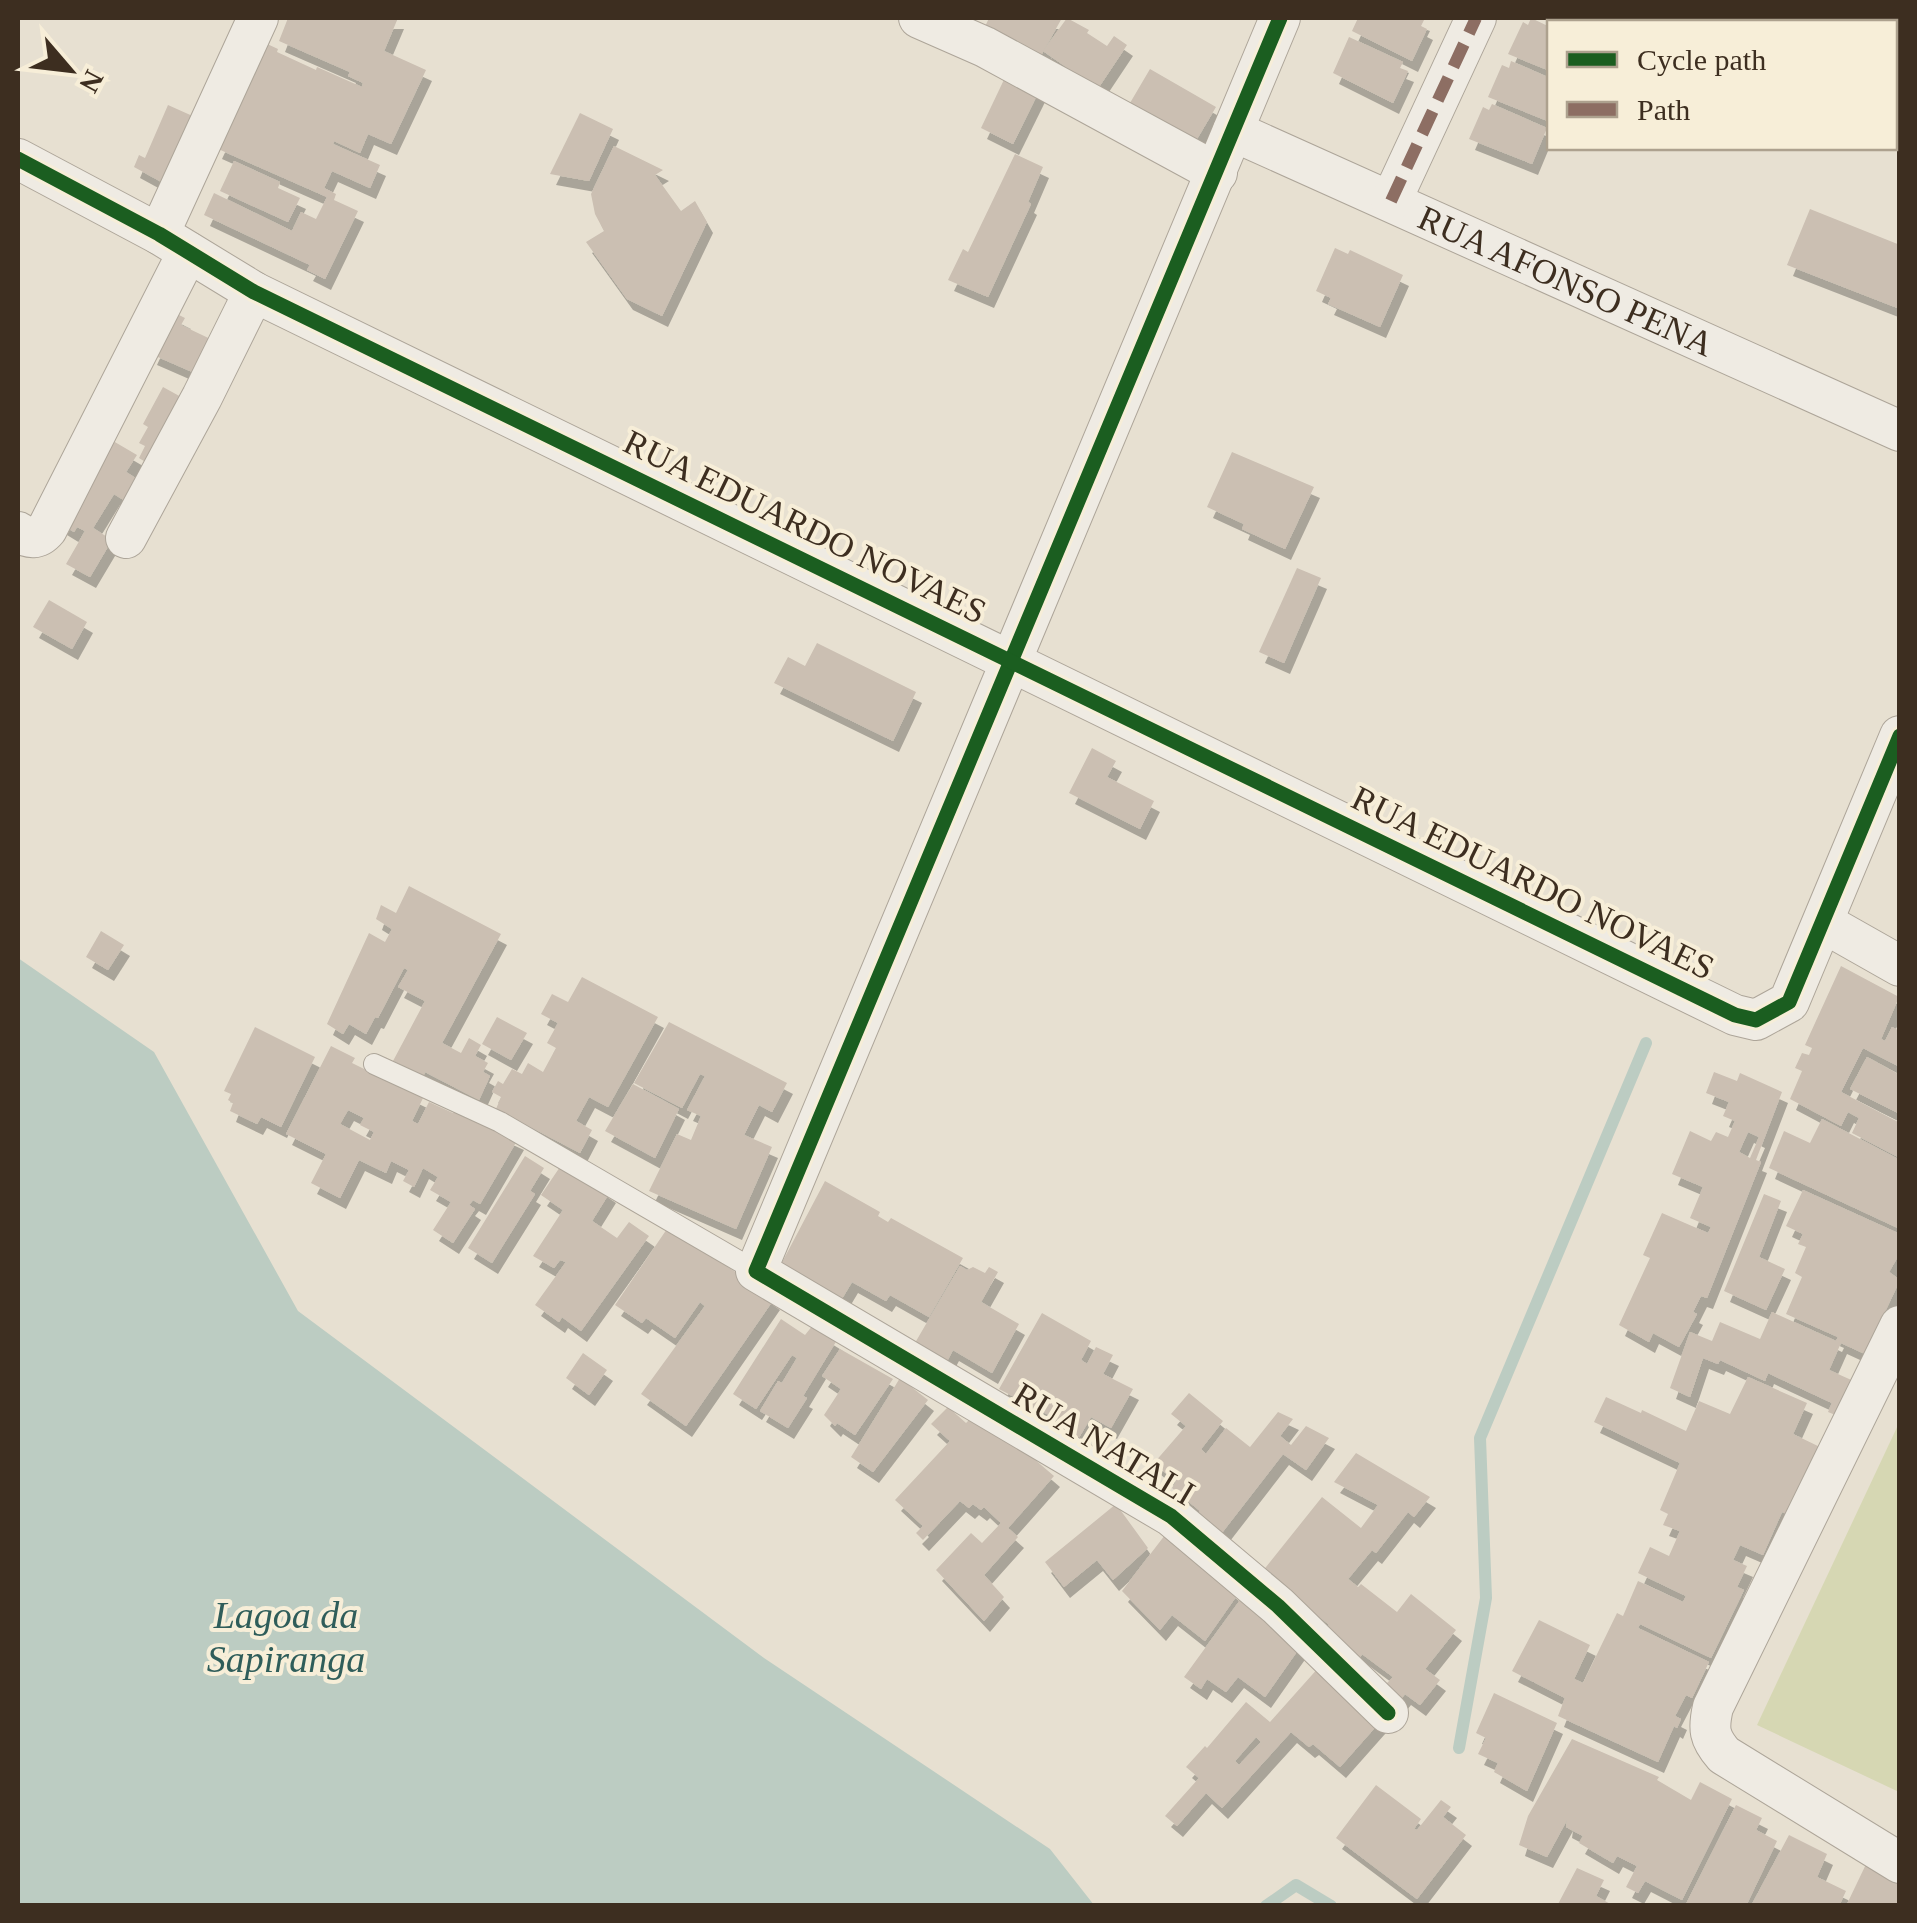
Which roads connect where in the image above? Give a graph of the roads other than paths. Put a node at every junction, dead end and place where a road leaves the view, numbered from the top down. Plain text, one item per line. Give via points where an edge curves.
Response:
1 (258, 18) edge
2 (919, 18) edge
3 (1280, 18) edge
4 (1476, 18) edge
5 (1234, 130) junction
6 (18, 159) edge
7 (1216, 172) junction
8 (1391, 201) junction
9 (173, 243) junction
10 (254, 292) junction
11 (1900, 431) edge
12 (18, 532) edge
13 (126, 538) dead end
14 (1011, 660) junction
15 (1900, 736) edge
16 (1824, 924) junction
17 (1900, 966) edge
18 (374, 1064) dead end
19 (756, 1271) junction
20 (1900, 1326) edge
21 (1388, 1713) dead end
22 (1900, 1863) edge

1 - 9 street
2 - 7 street
3 - 5 street
4 - 8 street
5 - 7 street
5 - 8 street, RUA AFONSO PENA
6 - 9 street, RUA EDUARDO NOVAES
7 - 14 street
8 - 11 street, RUA AFONSO PENA
9 - 10 street, RUA EDUARDO NOVAES
9 - 12 street via 48,529 38,537
10 - 13 street
10 - 14 street, RUA EDUARDO NOVAES
14 - 16 street, RUA EDUARDO NOVAES via 1735,1016 1756,1020 1790,1002
14 - 19 street
15 - 16 street
16 - 17 street
18 - 19 lane, RUA NATALI via 500,1122
19 - 21 street, RUA NATALI via 1171,1516 1278,1606
20 - 22 street via 1712,1707 1709,1737 1724,1755

